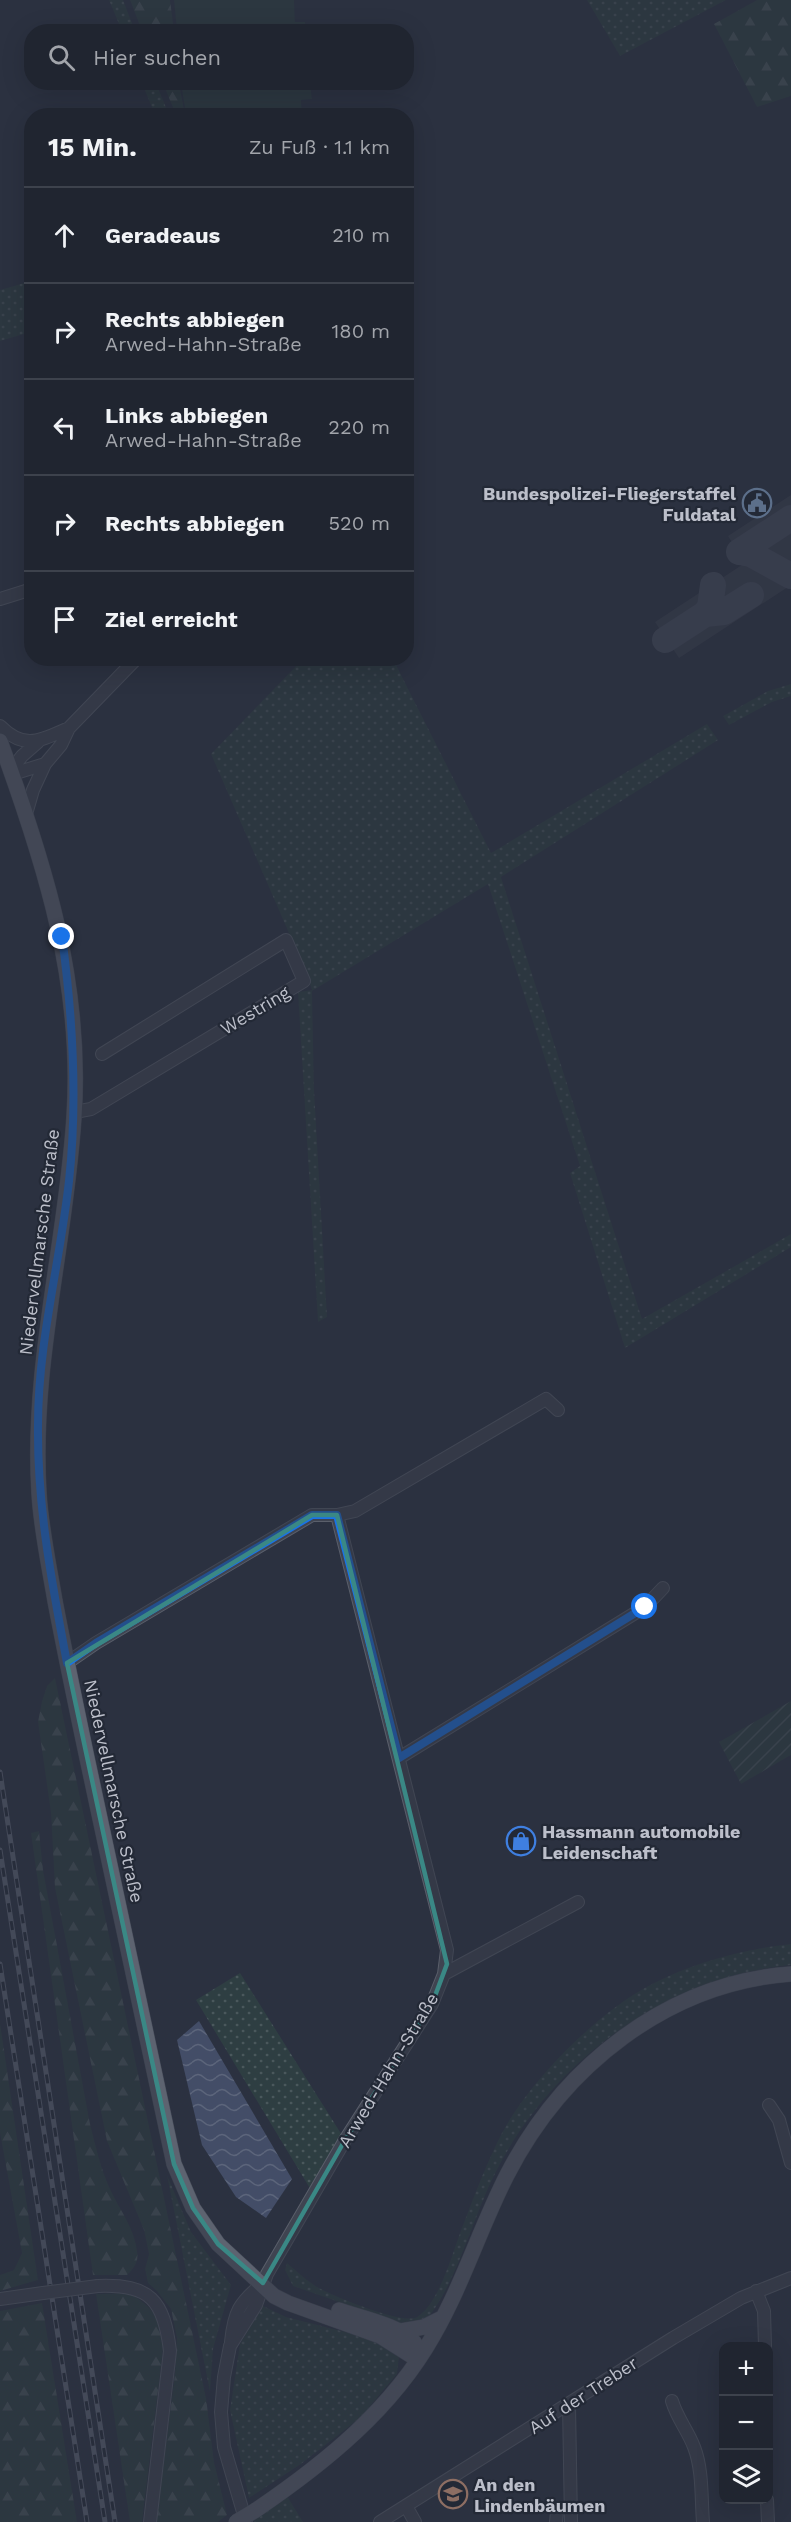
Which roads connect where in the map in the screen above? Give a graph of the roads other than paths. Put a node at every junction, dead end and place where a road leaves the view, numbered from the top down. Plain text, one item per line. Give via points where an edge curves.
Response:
1 (24, 592) edge
2 (0, 599) edge
3 (129, 666) edge
4 (0, 726) edge
5 (69, 728) junction
6 (0, 741) edge
7 (38, 742) junction
8 (45, 764) junction
9 (10, 770) junction
10 (26, 814) junction
11 (102, 1054) dead end
12 (75, 1112) junction
13 (558, 1410) dead end
14 (337, 1515) junction
15 (663, 1588) dead end
16 (67, 1663) junction
17 (399, 1758) junction
18 (578, 1902) dead end
19 (444, 1974) junction
20 (791, 1974) edge
21 (769, 2105) dead end
22 (791, 2163) edge
23 (791, 2278) edge
24 (263, 2283) junction
25 (756, 2291) junction
26 (0, 2299) edge
27 (442, 2318) junction
28 (401, 2331) junction
29 (765, 2342) edge
30 (418, 2360) junction
31 (672, 2401) dead end
32 (569, 2405) junction
33 (767, 2504) edge
34 (406, 2506) junction
35 (150, 2522) edge
36 (236, 2522) edge
37 (246, 2522) edge
38 (380, 2522) edge
39 (415, 2522) edge
40 (571, 2522) edge
41 (703, 2522) edge
42 (768, 2522) edge

1 - 2 street
3 - 5 street
4 - 7 street via 18,740
5 - 7 street
5 - 8 street
6 - 9 main road, Niedervellmarsche Straße
7 - 9 street
8 - 9 street
8 - 10 street
9 - 10 main road, Niedervellmarsche Straße
10 - 12 main road, Niedervellmarsche Straße via 62,937 72,1027
11 - 12 street, Westring via 286,940 304,981 91,1108
12 - 16 main road, Niedervellmarsche Straße via 69,1183 45,1333 38,1422 44,1538
13 - 14 street via 546,1399 355,1511
14 - 16 street via 312,1515
14 - 17 street, Arwed-Hahn-Straße
15 - 17 street via 645,1607
16 - 24 main road, Niedervellmarsche Straße via 174,2164 193,2208 218,2244
17 - 19 street, Arwed-Hahn-Straße via 447,1950
18 - 19 street
19 - 24 street, Arwed-Hahn-Straße via 432,2004 345,2139
20 - 27 main road via 735,1983 696,1996 656,2015 587,2066 560,2095 524,2145
21 - 22 street via 779,2120
23 - 25 street, Auf der Treber
24 - 28 main road
24 - 30 main road, Niedervellmarsche Straße via 274,2296 288,2303 380,2336
24 - 37 street via 256,2305 231,2346 221,2412 224,2447
25 - 29 street via 764,2311
25 - 32 street, Auf der Treber via 673,2338
26 - 35 street, bridge via 124,2285 150,2297 159,2309 170,2351
27 - 28 main road via 424,2327
27 - 30 main road
28 - 30 main road via 413,2340
30 - 36 main road, bridge via 343,2445 294,2484
31 - 41 street via 694,2447
32 - 34 street, Auf der Treber
32 - 40 street
33 - 42 street
34 - 38 street, Auf der Treber
34 - 39 street

